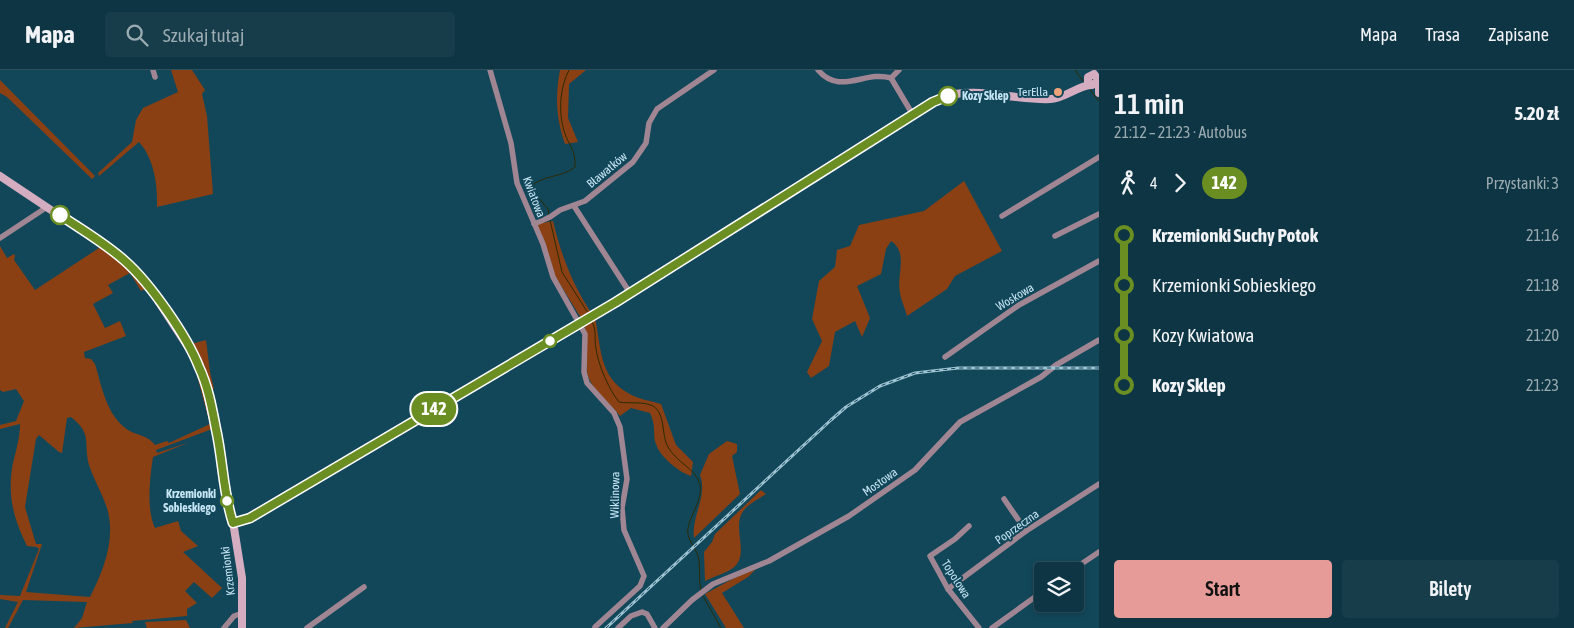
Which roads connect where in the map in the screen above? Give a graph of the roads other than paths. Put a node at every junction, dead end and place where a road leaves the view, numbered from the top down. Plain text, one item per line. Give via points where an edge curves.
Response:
1 (153, 70) edge
2 (490, 70) edge
3 (714, 70) edge
4 (818, 70) edge
5 (899, 70) edge
6 (155, 77) dead end
7 (1093, 77) edge
8 (891, 78) junction
9 (1099, 93) edge
10 (913, 115) junction
11 (1099, 157) edge
12 (0, 176) edge
13 (574, 206) junction
14 (47, 207) junction
15 (1099, 214) edge
16 (1002, 216) dead end
17 (534, 224) junction
18 (1055, 236) dead end
19 (0, 238) edge
20 (1099, 261) edge
21 (630, 293) junction
22 (580, 323) junction
23 (1099, 340) edge
24 (945, 357) dead end
25 (1099, 484) edge
26 (1004, 500) dead end
27 (233, 523) junction
28 (969, 526) dead end
29 (1026, 531) junction
30 (1099, 552) edge
31 (1084, 562) edge
32 (364, 587) dead end
33 (948, 589) junction
34 (1034, 598) edge
35 (243, 613) junction
36 (595, 627) edge
37 (224, 628) edge
38 (242, 628) edge
39 (307, 628) edge
40 (618, 628) edge
41 (656, 628) edge
42 (663, 628) edge
43 (979, 628) edge
44 (992, 628) edge

1 - 6 street
2 - 17 street, Kwiatowa via 511,143 517,183
3 - 13 street, Bławatków via 657,109 649,123 646,143 633,162 596,193
4 - 8 street via 828,80 840,83 878,76
5 - 8 street
7 - 9 street
7 - 10 street via 1072,92 1052,99 956,93 940,98
8 - 10 street
10 - 21 street
11 - 16 street
12 - 14 street, Krzemionki
13 - 17 street, Bławatków
13 - 21 street
14 - 19 street
14 - 27 street, Krzemionki via 127,263 151,290 194,356 204,378 214,420
15 - 18 street
17 - 22 street, Kwiatowa via 553,277
20 - 24 street, Woskowa via 1018,306
21 - 22 street
22 - 27 street via 250,518
22 - 36 street, Wiklinowa via 585,334 584,372 587,383 614,413 620,427 627,479 622,508 624,530 644,576 640,586
23 - 42 street, Mostowa via 960,422 915,470 849,516 769,561 712,584
25 - 29 street, Poprzeczna
26 - 29 street
27 - 35 street, Krzemionki via 242,578
28 - 33 street, Topolowa via 930,556
29 - 33 street, Poprzeczna
30 - 31 street
32 - 39 street
33 - 43 street, Topolowa
34 - 44 street
35 - 37 street, Krzemionki via 234,616
35 - 38 street
40 - 41 street via 631,616 642,612

